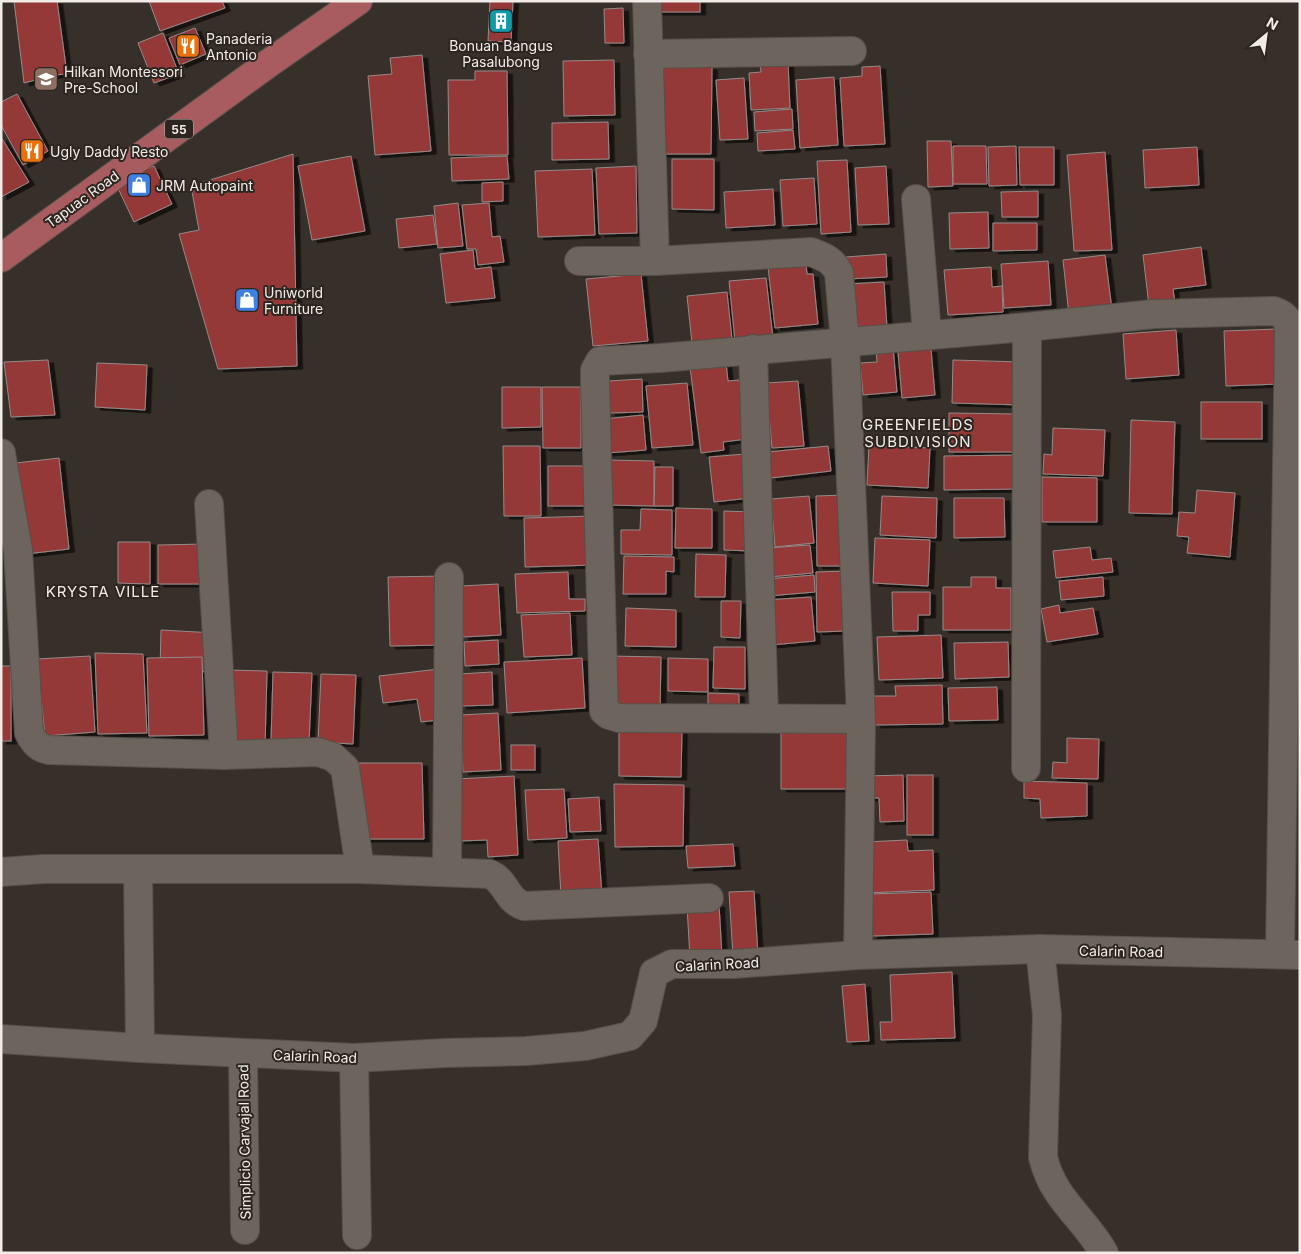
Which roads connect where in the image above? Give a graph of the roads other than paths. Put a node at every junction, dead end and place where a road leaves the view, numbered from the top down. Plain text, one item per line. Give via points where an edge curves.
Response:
1 (358, 1) edge
2 (647, 1) edge
3 (852, 51) dead end
4 (648, 54) junction
5 (916, 199) dead end
6 (1, 258) edge
7 (578, 261) dead end
8 (655, 261) junction
9 (1027, 327) junction
10 (927, 334) junction
11 (846, 342) junction
12 (753, 350) junction
13 (1, 453) edge
14 (209, 504) dead end
15 (449, 577) dead end
16 (764, 718) junction
17 (861, 719) junction
18 (224, 755) junction
19 (1026, 768) dead end
20 (360, 869) junction
21 (138, 870) junction
22 (1, 872) edge
23 (447, 872) junction
24 (709, 898) dead end
25 (1040, 949) junction
26 (858, 955) junction
27 (1290, 955) edge
28 (1, 1039) edge
29 (140, 1048) junction
30 (243, 1053) junction
31 (354, 1058) junction
32 (245, 1230) dead end
33 (358, 1235) dead end
34 (1104, 1253) edge

1 - 6 main road, Tapuac Road / 55
2 - 4 street
3 - 4 street
4 - 8 street
5 - 10 street
7 - 8 street
8 - 11 street via 811,252 826,257 835,264 839,273
9 - 10 street
9 - 19 street
9 - 27 street via 1154,314 1274,311 1288,319
10 - 11 street
11 - 12 street
11 - 17 street
12 - 16 street
12 - 16 street via 610,359 600,361 595,370 602,700 604,711 619,718
13 - 18 street via 18,550 29,732 34,742 49,750
14 - 18 street
15 - 23 street
16 - 17 street
17 - 26 street
18 - 20 street via 318,752 333,757 345,768
20 - 21 street
20 - 23 street
21 - 22 street
21 - 29 street
23 - 24 street via 490,874 502,882 511,899 524,906
25 - 26 street, Calarin Road
25 - 27 street, Calarin Road
25 - 34 street via 1047,1015 1044,1157 1047,1173 1054,1188
26 - 31 street, Calarin Road via 733,964 672,964 654,974 643,1021 630,1036 585,1046 526,1052
28 - 29 street, Calarin Road
29 - 30 street, Calarin Road
30 - 31 street, Calarin Road
30 - 32 street, Simplicio Carvajal Road
31 - 33 street

